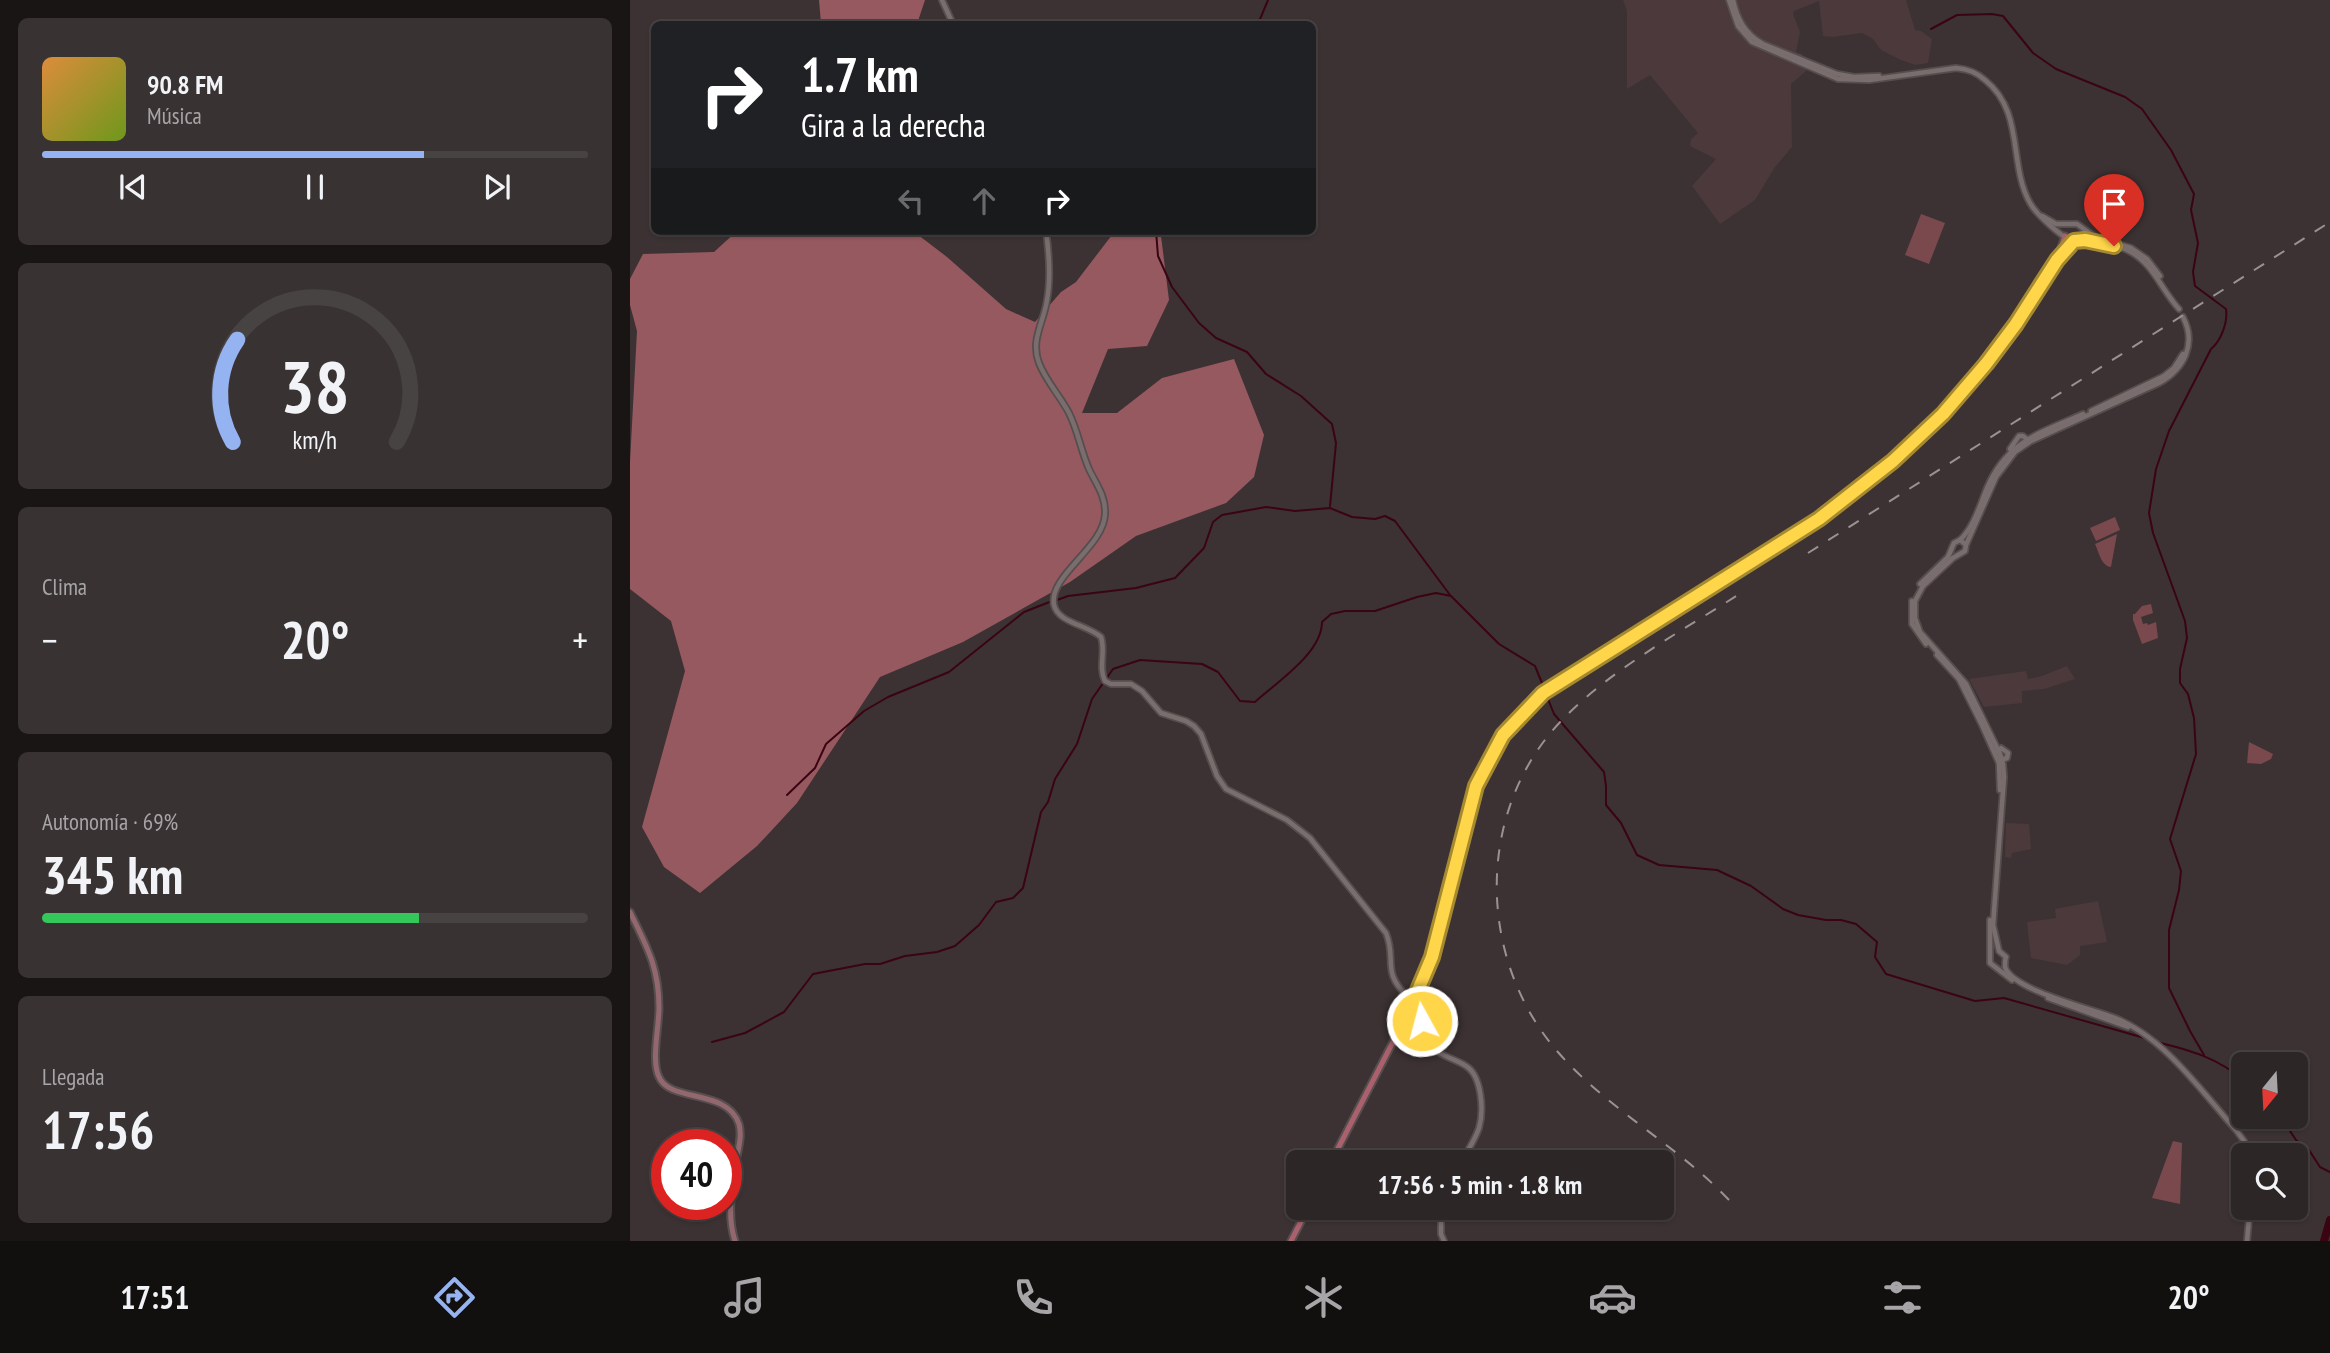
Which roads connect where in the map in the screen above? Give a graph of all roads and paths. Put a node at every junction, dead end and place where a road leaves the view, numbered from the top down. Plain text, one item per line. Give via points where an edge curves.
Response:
1 (942, 0) edge
2 (1731, 0) edge
3 (1735, 9) junction
4 (952, 21) edge
5 (1744, 35) junction
6 (1763, 44) junction
7 (1780, 51) junction
8 (1805, 65) junction
9 (1817, 71) junction
10 (1837, 74) junction
11 (1887, 77) junction
12 (2036, 211) junction
13 (2069, 224) junction
14 (2081, 230) junction
15 (1046, 235) edge
16 (2065, 235) junction
17 (2076, 240) junction
18 (2098, 242) junction
19 (2057, 260) junction
20 (2181, 313) junction
21 (2189, 333) junction
22 (2045, 435) junction
23 (2028, 440) junction
24 (2019, 442) junction
25 (2000, 470) junction
26 (1960, 540) junction
27 (1966, 545) junction
28 (1952, 549) junction
29 (1959, 555) junction
30 (1961, 682) junction
31 (1974, 700) junction
32 (1996, 750) junction
33 (2003, 759) junction
34 (2000, 766) junction
35 (630, 912) edge
36 (1999, 951) junction
37 (1991, 954) junction
38 (2004, 964) junction
39 (1998, 968) junction
40 (1416, 995) junction
41 (1407, 996) junction
42 (1413, 1008) junction
43 (2149, 1037) junction
44 (2245, 1143) edge
45 (1337, 1150) edge
46 (1467, 1150) edge
47 (1302, 1220) edge
48 (1441, 1220) edge
49 (2249, 1220) edge
50 (736, 1241) edge
51 (1292, 1241) edge
52 (1444, 1241) edge
53 (2247, 1241) edge

1 - 4 street
2 - 3 street
2 - 5 street
3 - 5 street
3 - 6 street via 1747,32
5 - 6 street
5 - 8 street
6 - 7 street
7 - 8 street
7 - 10 street
8 - 9 street
9 - 10 street
9 - 11 street via 1850,80
10 - 11 street
11 - 12 street via 1961,68 1989,83 2010,116 2023,185
12 - 13 street via 2053,223
12 - 16 street
13 - 14 street via 2077,224
13 - 16 street
14 - 17 street
14 - 18 street
14 - 20 street via 2142,255
15 - 41 street via 1049,286 1037,330 1037,353 1073,422 1105,513 1098,536 1058,585 1054,606 1060,615 1101,637 1105,681 1130,684 1161,713 1194,726 1226,789 1287,820 1310,838 1386,933 1393,979
16 - 17 street
16 - 19 main road
17 - 18 street
17 - 19 main road
18 - 20 street via 2138,256
19 - 40 main road via 1986,364 1943,414 1886,467 1819,519 1543,693 1503,735 1476,786 1432,957
20 - 21 street
21 - 22 street via 2183,362 2166,379
21 - 23 street via 2178,364 2157,380
22 - 23 street
22 - 25 street via 2023,446
23 - 24 street
24 - 25 street
24 - 26 street via 1993,476
25 - 27 street
26 - 27 street
26 - 28 street
27 - 29 street
28 - 29 street
28 - 30 street via 1919,586 1911,616 1918,634
29 - 31 street via 1923,586 1915,601 1915,618 1920,632 1960,675
30 - 31 street
30 - 32 street
31 - 32 street
32 - 33 street
32 - 33 street via 2006,750
32 - 34 street
33 - 34 street
33 - 36 street via 1993,921
34 - 37 street
35 - 50 main road via 656,972 659,1077 670,1088 722,1105 738,1124 740,1141 730,1207
36 - 37 street
36 - 38 street via 2006,957
37 - 39 street via 1990,962
38 - 39 street
38 - 43 street via 2026,987 2113,1017
39 - 43 street via 2028,990
40 - 41 main road
40 - 42 main road via 1419,1003
41 - 42 main road via 1405,1003
42 - 45 main road
42 - 46 street via 1420,1013 1430,1045 1468,1067 1478,1082 1480,1126
43 - 44 street via 2162,1046
47 - 51 main road
48 - 52 street
49 - 53 street

